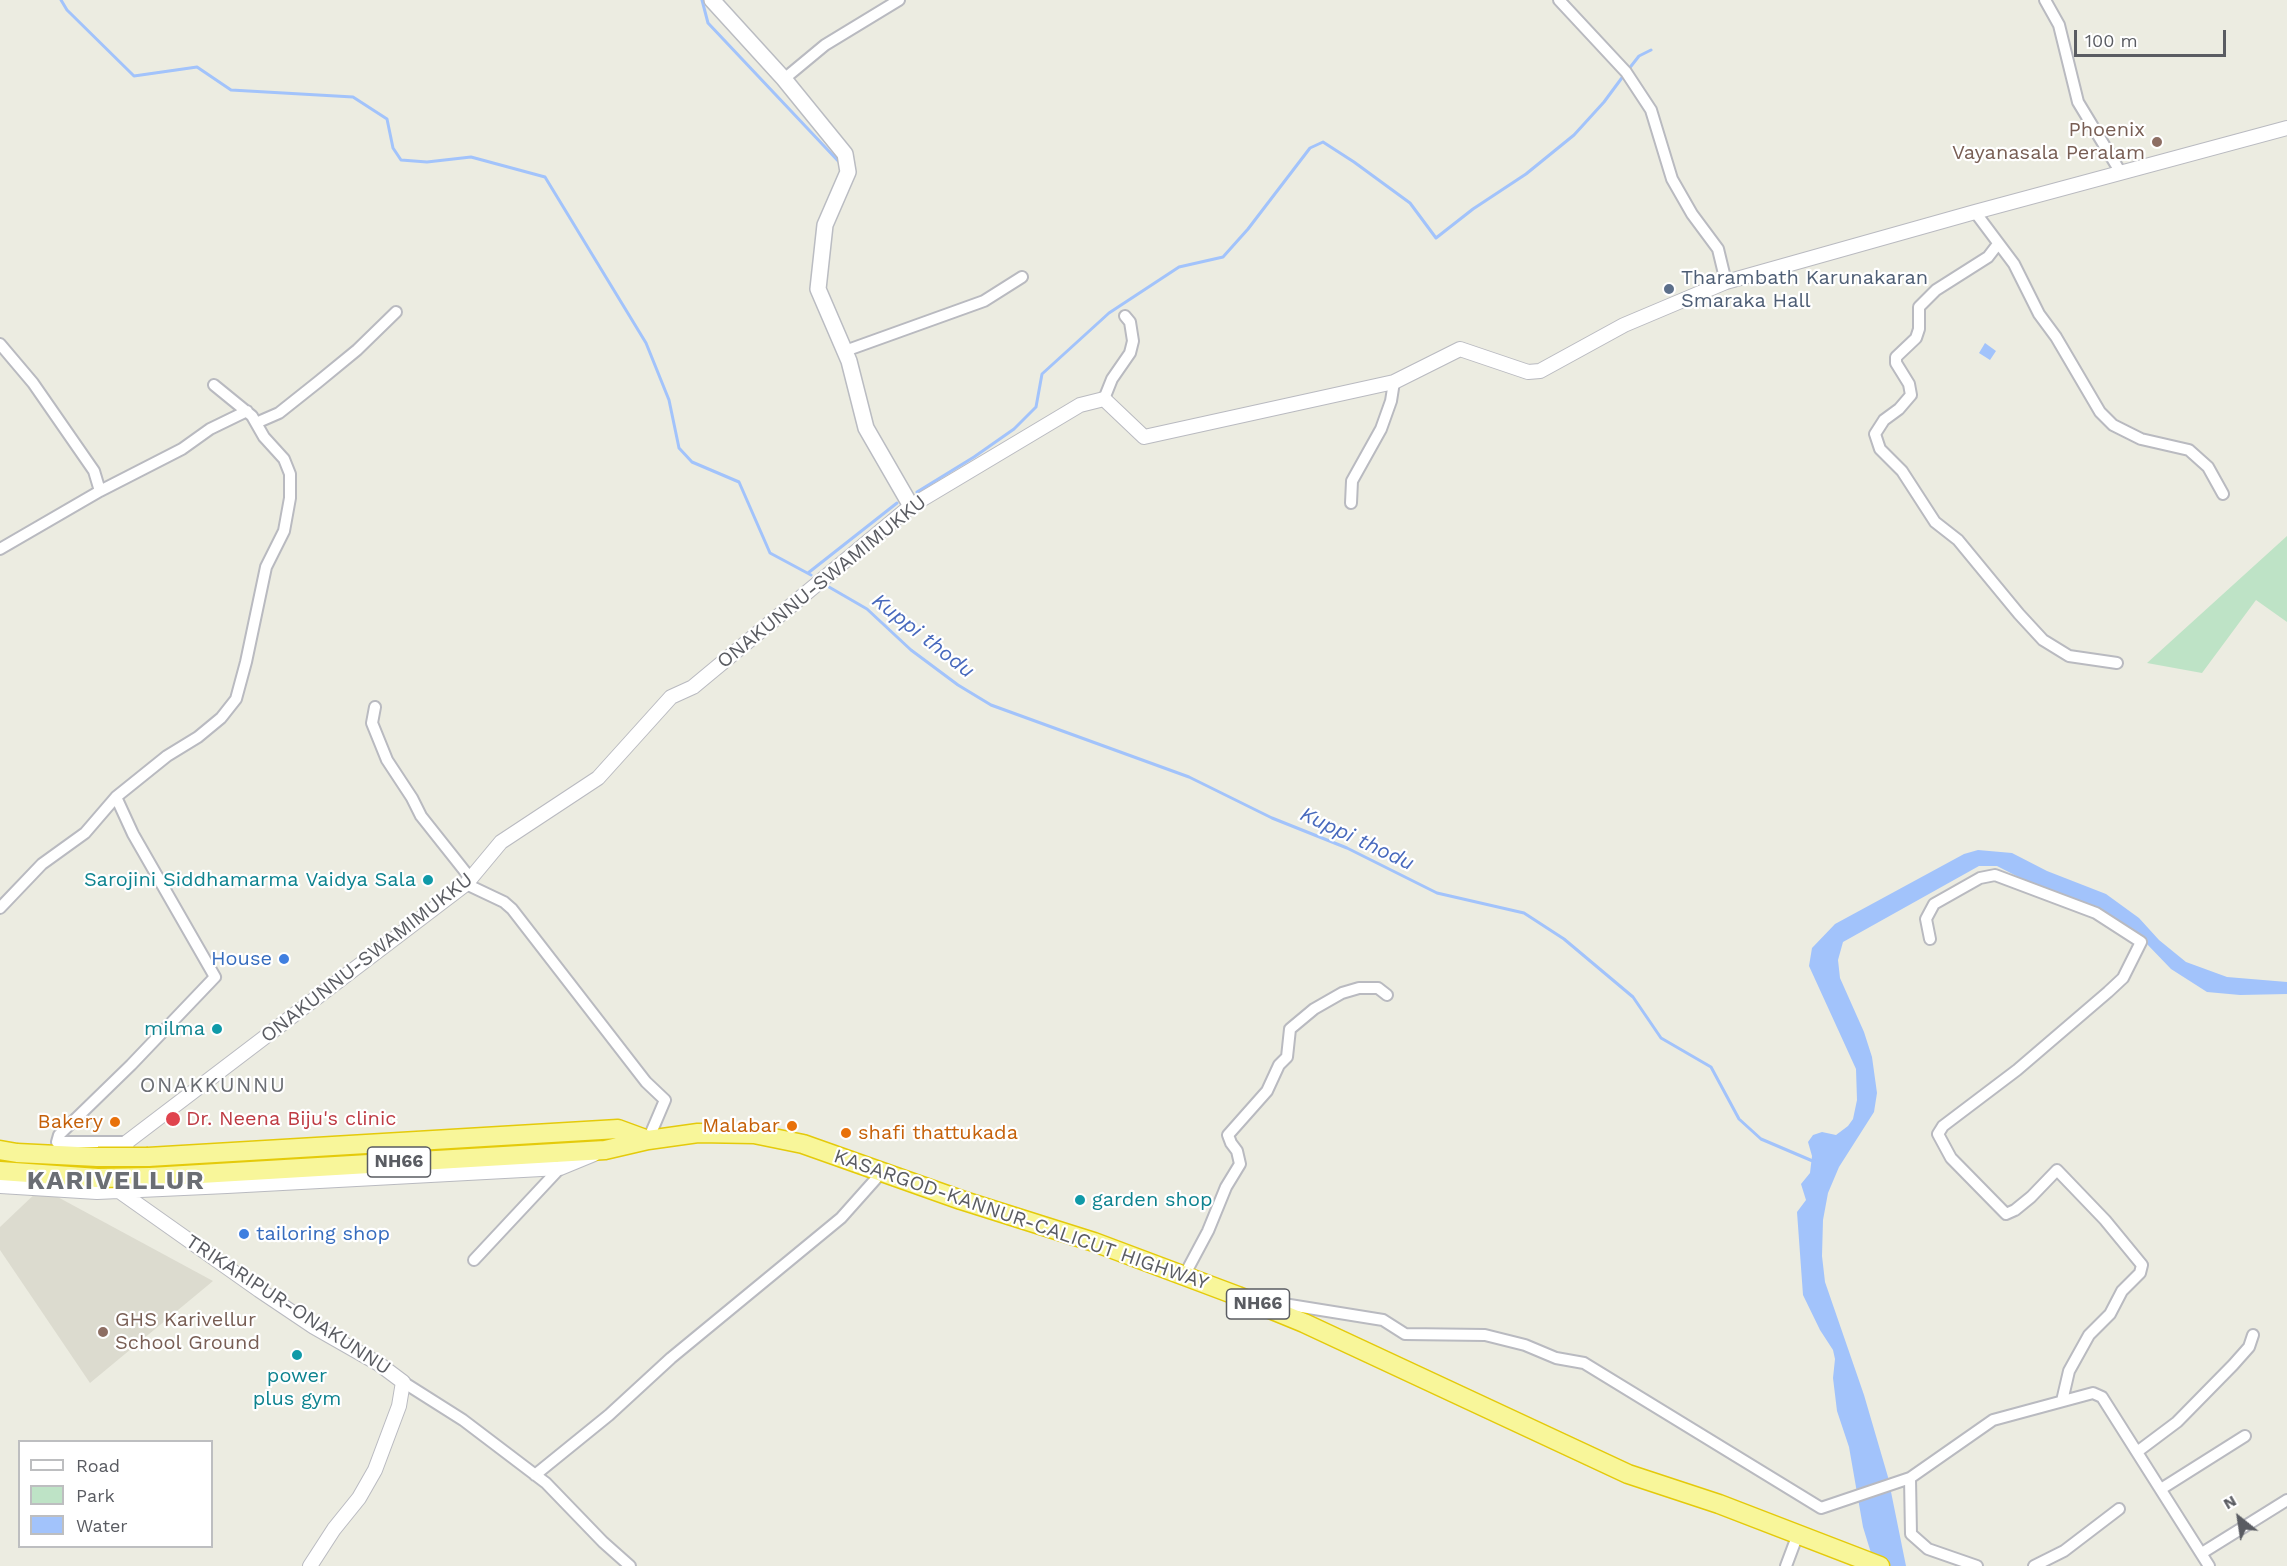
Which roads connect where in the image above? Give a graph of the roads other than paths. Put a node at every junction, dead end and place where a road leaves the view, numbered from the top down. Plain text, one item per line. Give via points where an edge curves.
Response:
1 (712, 0) edge
2 (899, 0) edge
3 (1559, 0) edge
4 (2045, 0) edge
5 (784, 79) junction
6 (2287, 128) edge
7 (2121, 173) junction
8 (1976, 212) junction
9 (1998, 244) junction
10 (1022, 277) dead end
11 (1726, 282) junction
12 (396, 312) dead end
13 (1125, 316) dead end
14 (0, 344) edge
15 (845, 351) junction
16 (1394, 382) junction
17 (214, 385) dead end
18 (1104, 399) junction
19 (247, 411) junction
20 (256, 423) junction
21 (100, 491) junction
22 (2223, 494) dead end
23 (1352, 503) dead end
24 (911, 506) junction
25 (0, 549) edge
26 (2117, 663) dead end
27 (375, 707) dead end
28 (116, 797) junction
29 (468, 881) junction
30 (0, 908) edge
31 (1930, 939) dead end
32 (1387, 995) dead end
33 (648, 1140) junction
34 (127, 1142) junction
35 (0, 1150) edge
36 (604, 1150) junction
37 (560, 1168) junction
38 (0, 1171) edge
39 (882, 1172) junction
40 (0, 1186) edge
41 (120, 1191) junction
42 (474, 1260) dead end
43 (1184, 1276) junction
44 (1238, 1296) junction
45 (2253, 1335) dead end
46 (403, 1382) junction
47 (2062, 1401) junction
48 (2244, 1436) dead end
49 (2137, 1452) junction
50 (535, 1475) junction
51 (1910, 1478) junction
52 (2161, 1489) junction
53 (2287, 1500) edge
54 (2120, 1509) dead end
55 (1798, 1534) junction
56 (2202, 1553) junction
57 (310, 1566) edge
58 (630, 1566) edge
59 (1786, 1566) edge
60 (1880, 1566) edge
61 (1977, 1566) edge
62 (2034, 1566) edge
63 (2209, 1566) edge

1 - 5 main road
2 - 5 street via 825,45
3 - 11 street via 1626,72 1651,110 1672,179 1718,249
4 - 7 street via 2059,25 2078,102
5 - 15 main road via 845,154 848,172 825,225 818,289
6 - 7 street
7 - 8 street
8 - 9 street
8 - 11 street
9 - 22 street via 2014,264 2039,314 2100,412 2113,425 2141,439 2189,450 2208,467
9 - 26 street via 1988,257 1936,290 1919,307 1916,338 1896,357 1911,395 1875,434 1880,449 1902,471 1935,522 1958,540 2043,640 2069,656
10 - 15 street via 984,301
11 - 16 street via 1624,325 1540,370 1528,372 1460,349
12 - 20 street via 357,350 279,413
13 - 18 street via 1130,322 1133,342
14 - 21 street via 33,383 94,471
15 - 24 main road via 866,428
16 - 18 street via 1144,437
16 - 23 street via 1381,429 1352,481
17 - 19 street
18 - 24 street, ONAKUNNU-SWAMIMUKKU via 1080,405
19 - 20 street
19 - 21 street
20 - 28 street via 284,459 290,474 290,498 284,531 266,567 236,699 198,737 166,756
21 - 25 street
24 - 29 street, ONAKUNNU-SWAMIMUKKU via 693,687 671,697 598,778 501,842
27 - 29 street via 372,723 387,760
28 - 30 street via 85,833 42,864
28 - 34 street via 215,977 59,1135 57,1142
29 - 33 street via 512,909 646,1082 665,1100
29 - 34 street, ONAKUNNU-SWAMIMUKKU
31 - 47 street via 1926,920 1934,904 1995,875 2096,913 2141,942 2123,978 1938,1134 1951,1158 2006,1214 2057,1170 2142,1265 2110,1314 2089,1335 2069,1371
32 - 43 street via 1378,988 1342,993 1290,1029 1287,1057 1267,1091 1228,1135 1240,1164
33 - 35 highway, KASARGOD-KANNUR-CALICUT HIGHWAY / NH66, bridge via 618,1129 148,1157
33 - 36 highway, KASARGOD-KANNUR-CALICUT HIGHWAY / NH66
33 - 39 highway, KASARGOD-KANNUR-CALICUT HIGHWAY / NH66 via 699,1133 754,1134 803,1144
34 - 41 street
36 - 37 street
36 - 38 highway, KASARGOD-KANNUR-CALICUT HIGHWAY / NH66, bridge via 150,1177 98,1178
37 - 41 street
37 - 42 street
39 - 43 highway, KASARGOD-KANNUR-CALICUT HIGHWAY / NH66
39 - 50 street via 841,1218
40 - 41 street
41 - 46 street, TRIKARIPUR-ONAKUNNU via 259,1290
43 - 44 highway, KASARGOD-KANNUR-CALICUT HIGHWAY / NH66
44 - 51 street via 1383,1320 1405,1334 1485,1335 1584,1363 1821,1508
44 - 55 highway, KASARGOD-KANNUR-CALICUT HIGHWAY / NH66 via 1628,1474
45 - 49 street via 2249,1347 2177,1422
46 - 50 street via 463,1420
46 - 57 street, TRIKARIPUR-ONAKUNNU via 399,1406 375,1470
47 - 49 street via 2093,1393 2102,1397
47 - 51 street via 1993,1420
48 - 52 street
49 - 52 street
50 - 58 street
51 - 61 street via 1911,1534 1929,1550
52 - 56 street
53 - 56 street
54 - 62 street via 2064,1551
55 - 59 street
55 - 60 highway, KASARGOD-KANNUR-CALICUT HIGHWAY / NH66
56 - 63 street

